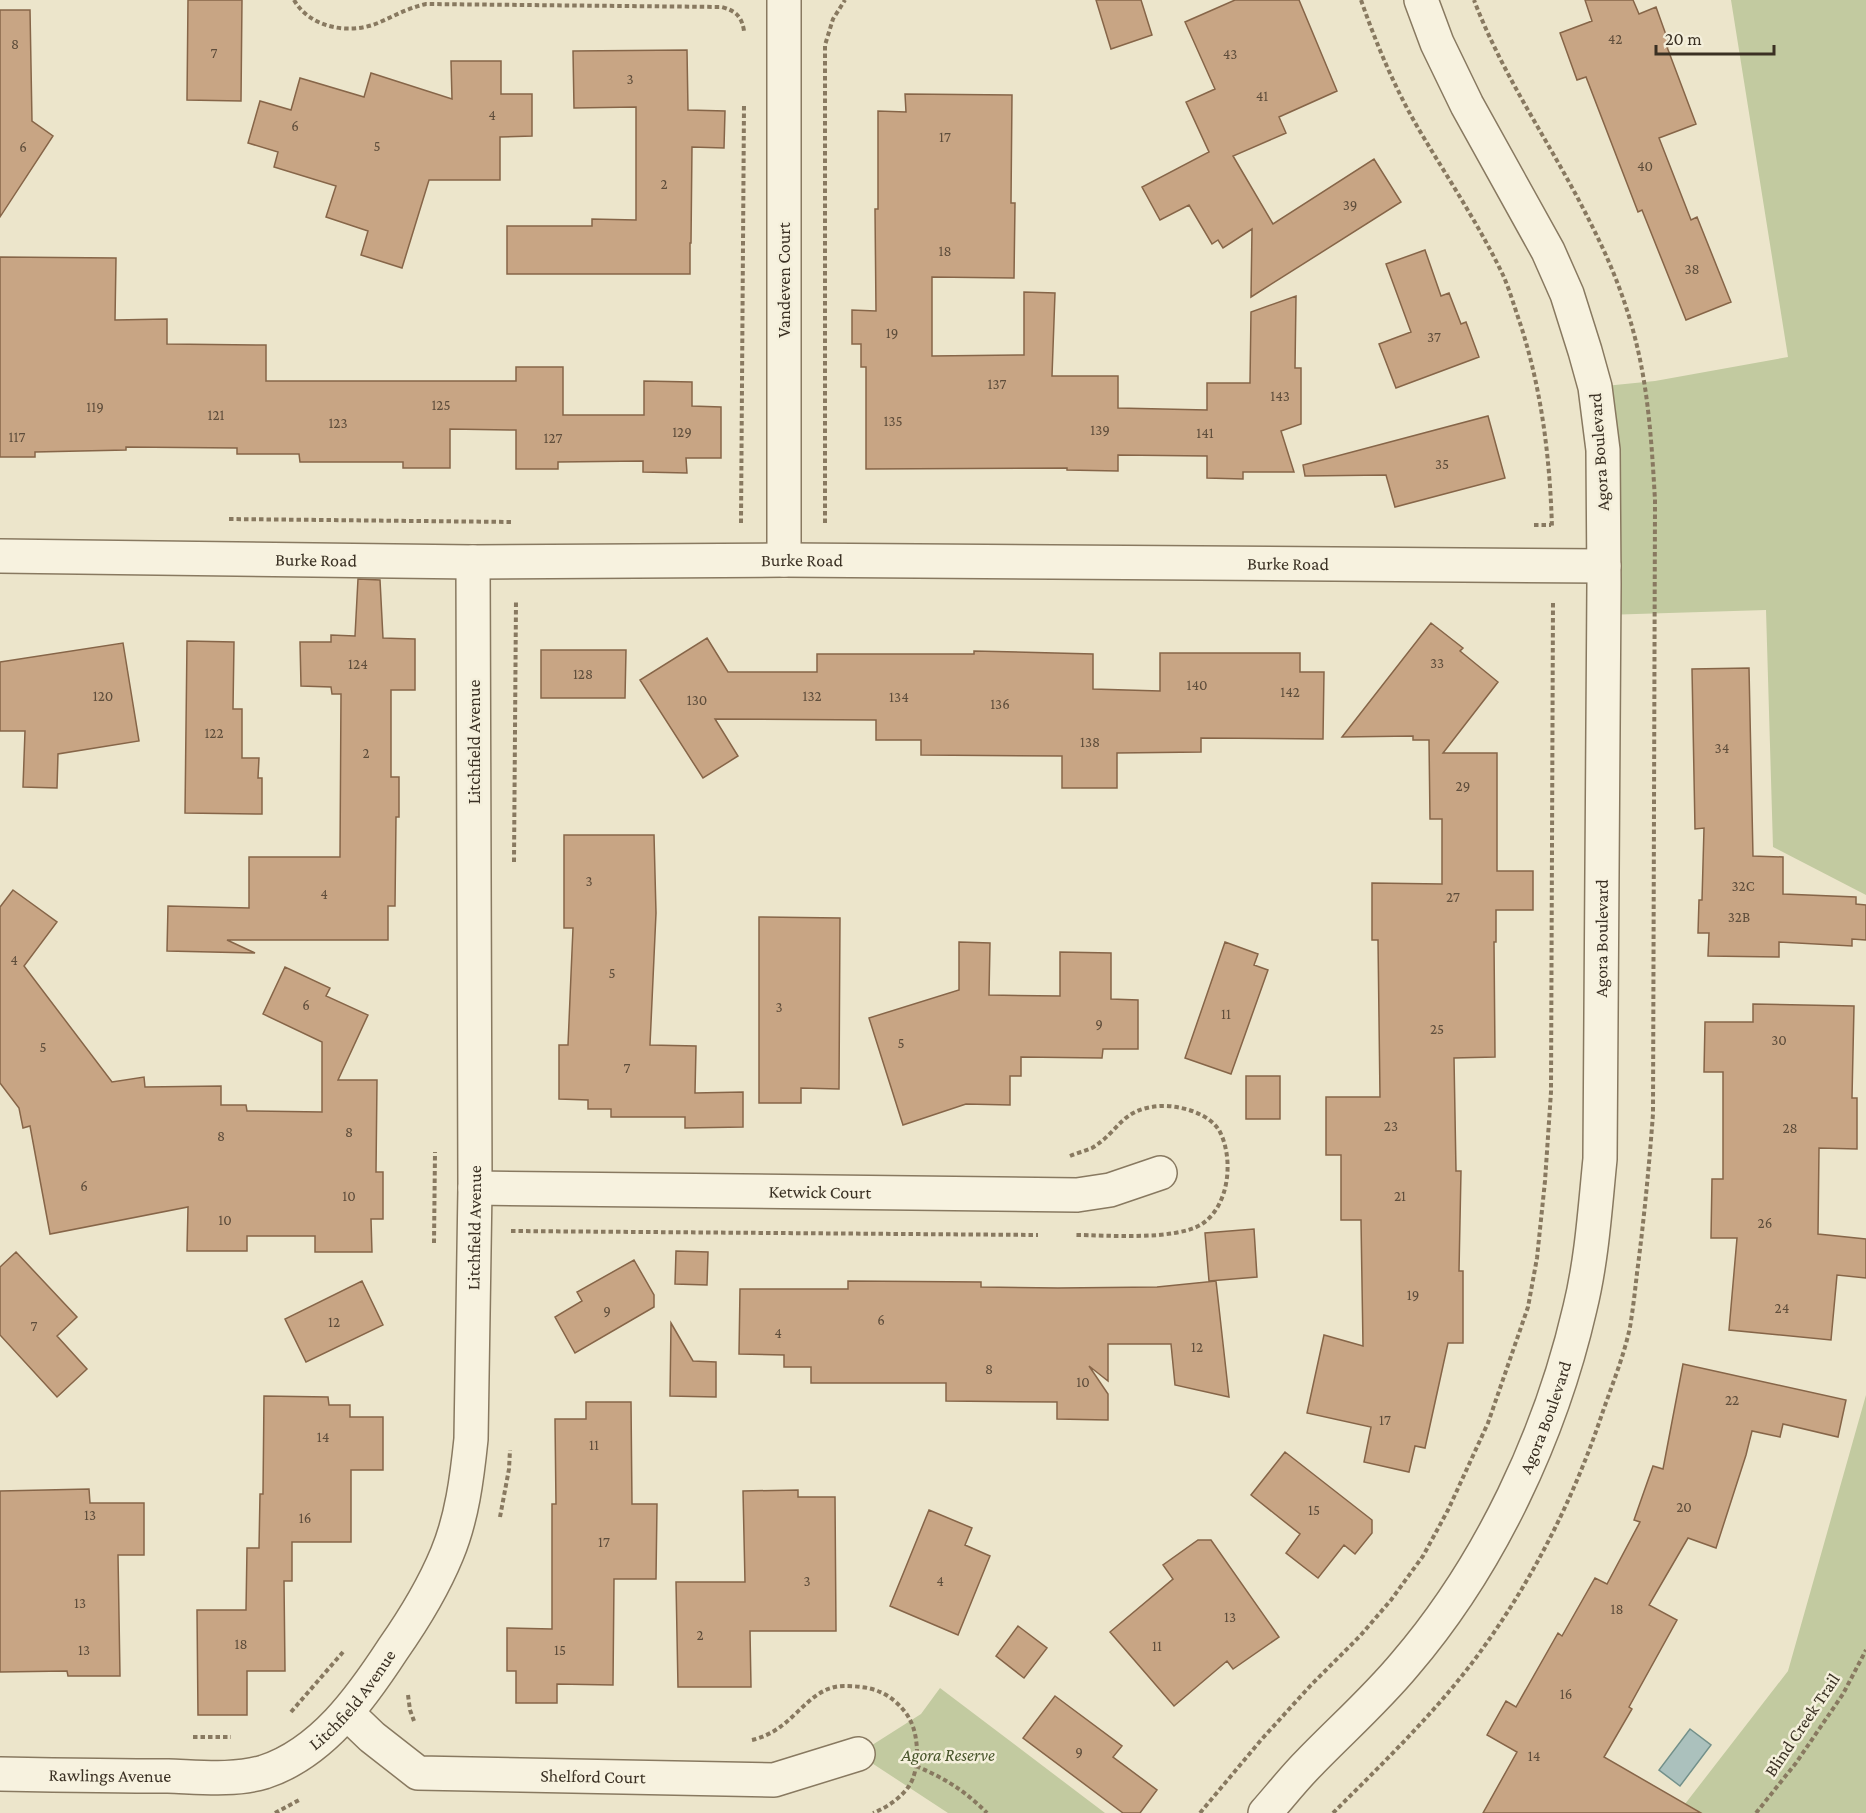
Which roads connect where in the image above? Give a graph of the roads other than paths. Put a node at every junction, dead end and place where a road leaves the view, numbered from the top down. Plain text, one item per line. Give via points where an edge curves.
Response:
1 (784, 0) edge
2 (1421, 0) edge
3 (0, 556) edge
4 (784, 560) junction
5 (473, 562) junction
6 (1604, 566) junction
7 (1160, 1173) dead end
8 (475, 1188) junction
9 (347, 1713) junction
10 (858, 1754) dead end
11 (0, 1774) edge
12 (219, 1777) joint
13 (1265, 1813) edge

1 - 4 street, Vandeven Court
2 - 6 street, Agora Boulevard via 1467,105 1548,251 1586,351 1603,450
3 - 5 street, Burke Road
4 - 5 street, Burke Road
4 - 6 street, Burke Road
5 - 8 street, Litchfield Avenue
6 - 13 street, Agora Boulevard via 1600,1159 1581,1306 1535,1446 1478,1562 1406,1664
7 - 8 street, Ketwick Court via 1110,1190 1077,1195
8 - 9 street, Litchfield Avenue via 471,1439 461,1510 432,1587
9 - 10 street, Shelford Court via 418,1773 774,1779
9 - 12 street, Litchfield Avenue via 284,1763 261,1773
11 - 12 street, Rawlings Avenue

